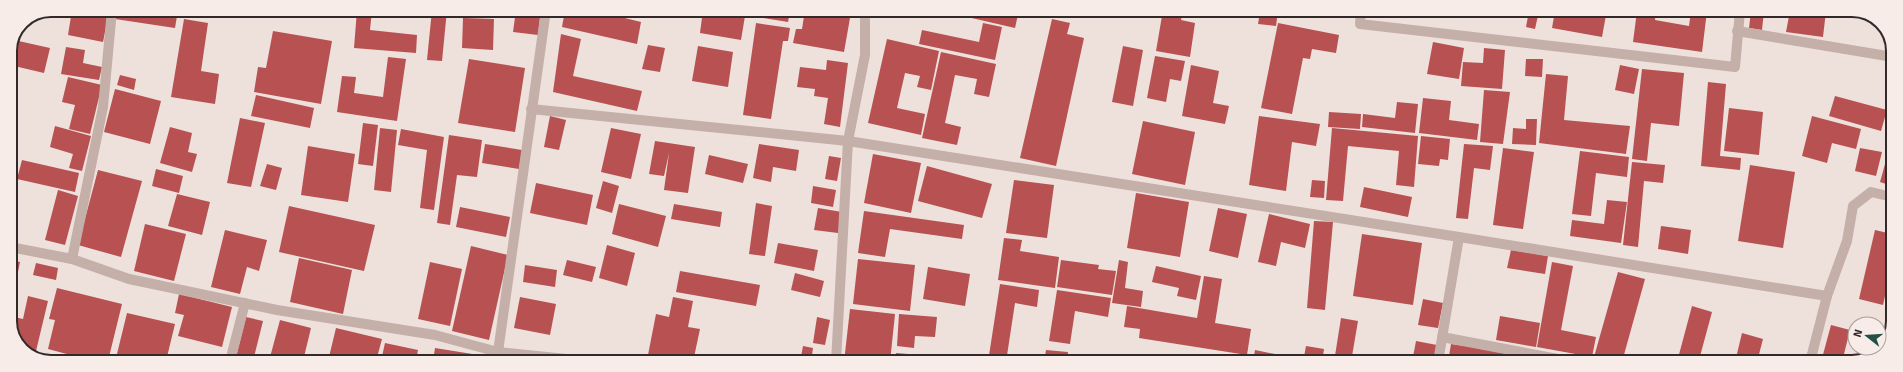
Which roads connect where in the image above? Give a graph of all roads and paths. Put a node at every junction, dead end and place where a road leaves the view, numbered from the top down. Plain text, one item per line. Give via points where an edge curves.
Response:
1 (111, 17) edge
2 (545, 17) edge
3 (865, 17) edge
4 (1360, 17) edge
5 (1739, 17) edge
6 (1737, 31) junction
7 (1886, 56) edge
8 (531, 109) junction
9 (848, 142) junction
10 (1886, 196) edge
11 (1459, 236) junction
12 (17, 248) edge
13 (72, 259) junction
14 (1827, 296) junction
15 (245, 303) junction
16 (1442, 337) junction
17 (498, 352) junction
18 (232, 355) edge
19 (524, 355) edge
20 (836, 355) edge
21 (1439, 355) edge
22 (1537, 355) edge
23 (1812, 355) edge

1 - 13 street via 103,107
2 - 8 street
3 - 9 street via 865,55
4 - 6 street via 1360,24 1735,67
5 - 6 street
6 - 7 street
8 - 9 street
8 - 17 street
9 - 11 street
9 - 20 street
10 - 14 street via 1871,192 1853,206 1847,241
11 - 14 street
11 - 16 street
12 - 13 street
13 - 15 street via 129,279
14 - 23 street
15 - 17 street via 435,335
15 - 18 street
16 - 21 street
16 - 22 street
17 - 19 street

